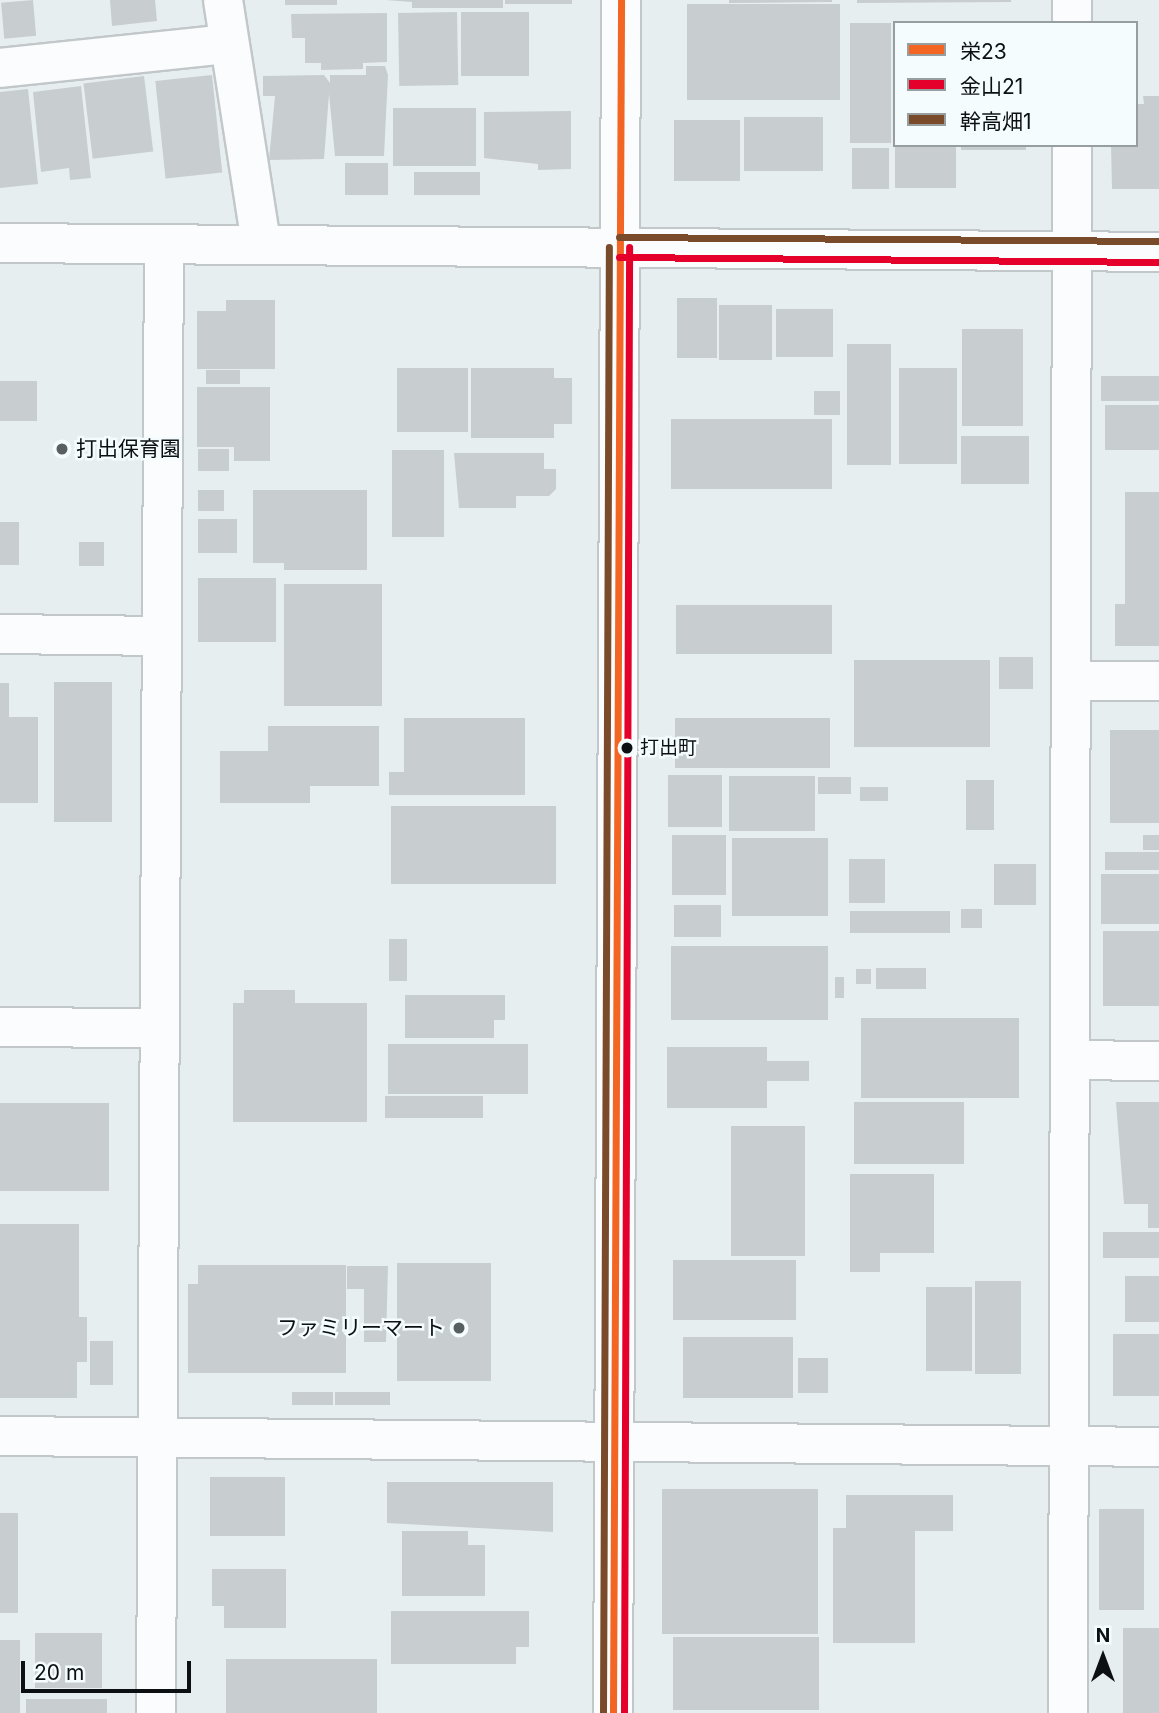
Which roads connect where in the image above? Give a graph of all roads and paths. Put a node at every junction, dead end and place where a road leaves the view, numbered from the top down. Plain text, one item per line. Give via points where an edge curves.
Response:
1 (223, 0) edge
2 (621, 0) edge
3 (1072, 0) edge
4 (1072, 21) edge
5 (229, 44) junction
6 (0, 68) edge
7 (1072, 147) edge
8 (0, 243) edge
9 (164, 244) junction
10 (261, 244) junction
11 (619, 247) junction
12 (1072, 251) junction
13 (1159, 252) edge
14 (0, 634) edge
15 (162, 636) junction
16 (1071, 681) junction
17 (1159, 681) edge
18 (0, 1027) edge
19 (160, 1028) junction
20 (1071, 1060) junction
21 (1159, 1060) edge
22 (0, 1436) edge
23 (157, 1437) junction
24 (614, 1439) junction
25 (1069, 1445) junction
26 (1159, 1447) edge
27 (156, 1713) edge
28 (612, 1713) edge
29 (1068, 1713) edge

1 - 5 street
2 - 11 street
3 - 4 street
5 - 6 street
5 - 10 street
7 - 12 street
8 - 9 street
9 - 10 street
9 - 15 street
10 - 11 street
11 - 12 street
11 - 24 street
12 - 13 street
12 - 16 street
14 - 15 street
15 - 19 street
16 - 17 street
16 - 20 street
18 - 19 street
19 - 23 street
20 - 21 street
20 - 25 street
22 - 23 street
23 - 24 street
23 - 27 street
24 - 25 street
24 - 28 street
25 - 26 street
25 - 29 street

